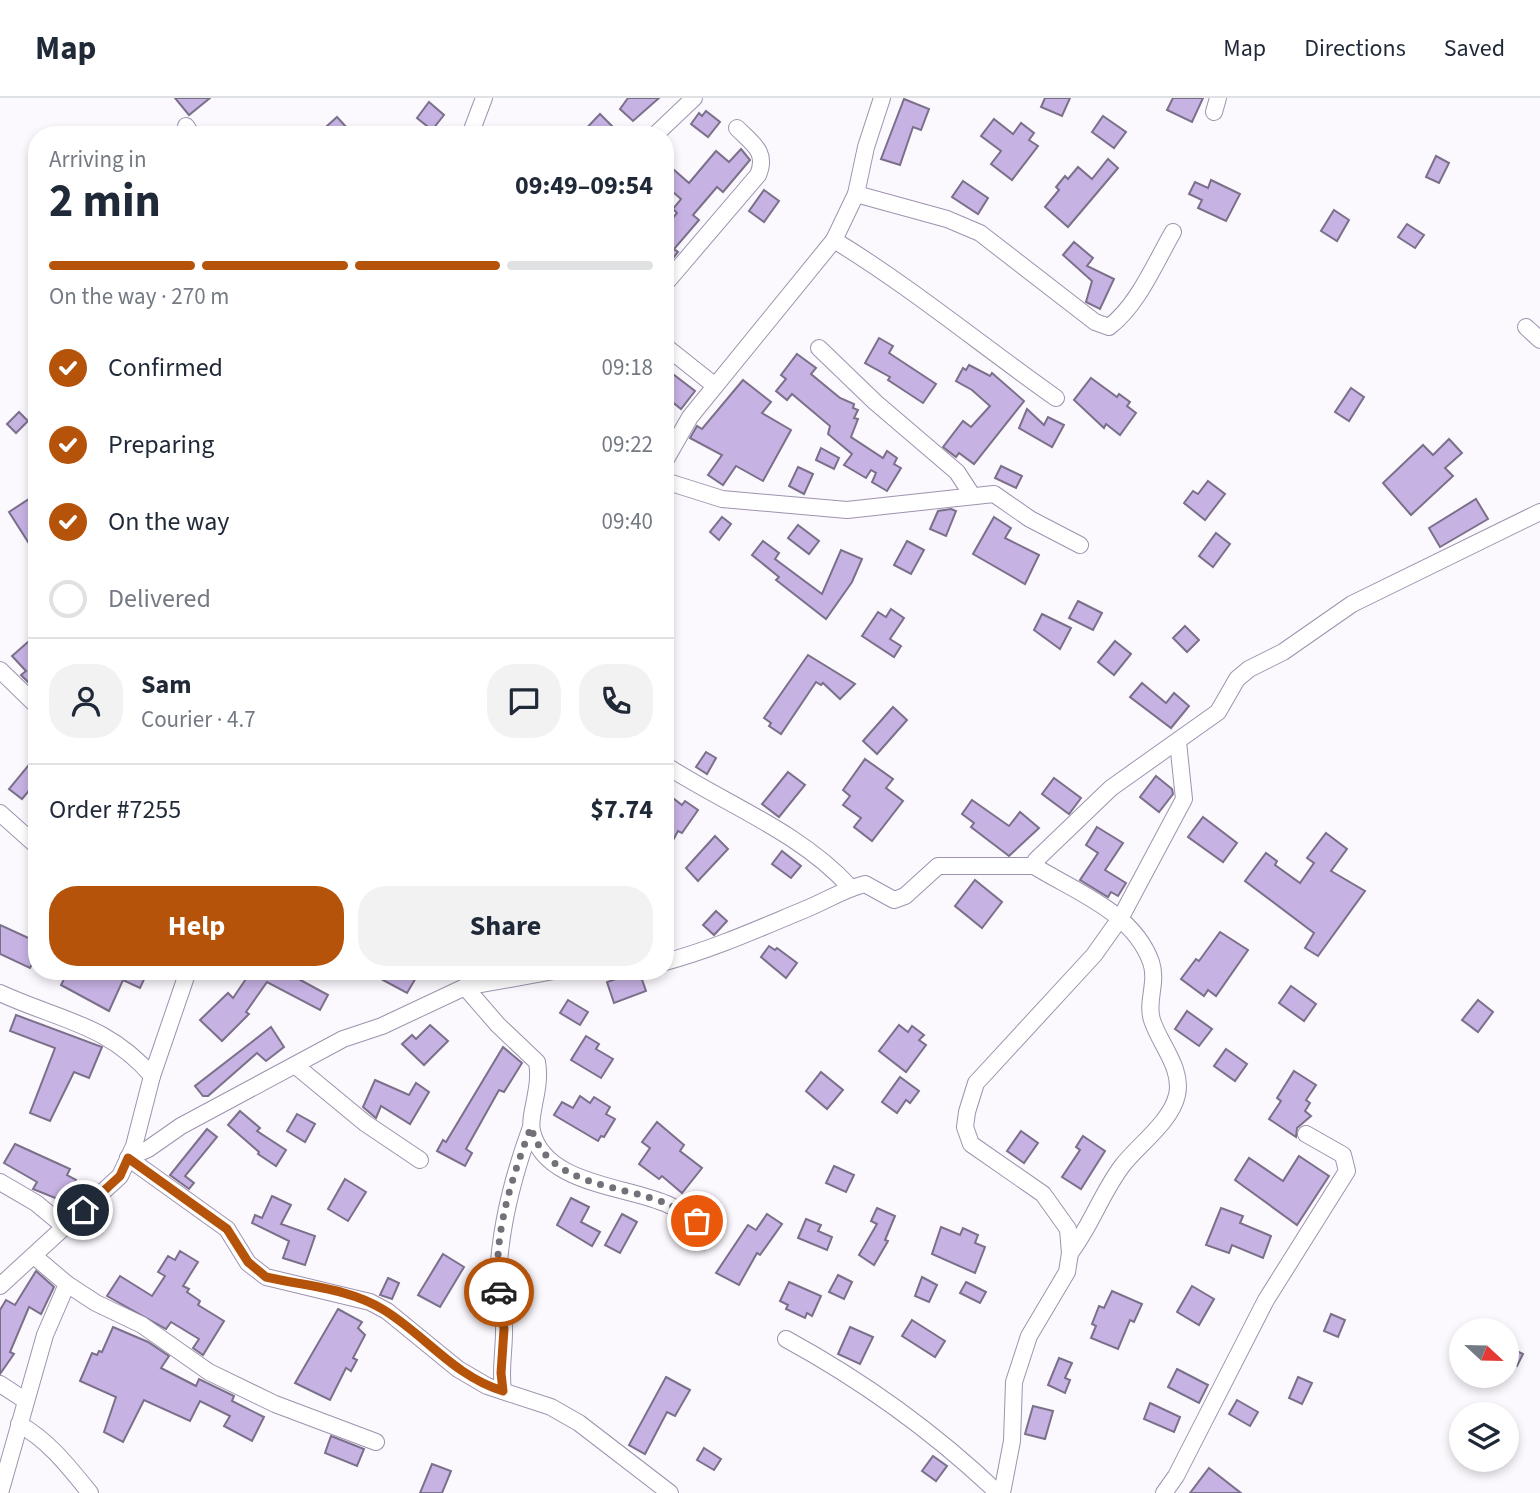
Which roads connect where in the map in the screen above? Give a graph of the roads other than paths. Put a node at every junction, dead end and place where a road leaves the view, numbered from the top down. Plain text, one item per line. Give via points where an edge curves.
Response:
1 (484, 98) edge
2 (694, 98) edge
3 (882, 98) edge
4 (473, 126) edge
5 (664, 126) edge
6 (737, 128) dead end
7 (856, 194) junction
8 (1173, 232) dead end
9 (834, 240) junction
10 (674, 273) edge
11 (1526, 327) dead end
12 (1540, 340) edge
13 (819, 348) dead end
14 (674, 353) edge
15 (714, 385) junction
16 (1056, 398) dead end
17 (674, 445) edge
18 (674, 484) edge
19 (972, 495) junction
20 (1540, 512) edge
21 (1080, 545) dead end
22 (0, 670) edge
23 (28, 697) edge
24 (1178, 742) junction
25 (674, 770) edge
26 (0, 813) edge
27 (28, 838) edge
28 (1034, 866) junction
29 (850, 887) junction
30 (1121, 916) junction
31 (674, 959) edge
32 (185, 980) edge
33 (504, 980) edge
34 (466, 987) junction
35 (0, 993) edge
36 (296, 1066) junction
37 (152, 1076) junction
38 (531, 1127) junction
39 (1306, 1134) dead end
40 (128, 1158) junction
41 (420, 1160) dead end
42 (0, 1182) edge
43 (65, 1227) junction
44 (702, 1242) dead end
45 (1070, 1253) junction
46 (34, 1256) junction
47 (67, 1284) junction
48 (0, 1286) edge
49 (786, 1339) dead end
50 (0, 1384) edge
51 (503, 1391) junction
52 (26, 1401) junction
53 (19, 1424) junction
54 (376, 1442) dead end
55 (0, 1493) edge
56 (90, 1493) edge
57 (670, 1493) edge
58 (1000, 1493) edge
59 (1164, 1493) edge

1 - 4 street
2 - 5 street
3 - 7 street
6 - 10 street via 761,151 763,164
7 - 8 street via 980,233 1094,322 1109,327 1120,319
7 - 9 street
9 - 15 street
9 - 16 street via 891,275
11 - 12 street
13 - 19 street via 957,472
14 - 15 street
15 - 17 street
18 - 19 street via 722,499 835,510 907,506
19 - 21 street via 994,494
20 - 24 street via 1352,604 1237,679 1218,712
22 - 23 street
24 - 28 street via 1111,788
24 - 30 street via 1184,799
25 - 29 street via 814,854
26 - 27 street
28 - 29 street via 938,866 905,896 894,900 865,884
28 - 30 street
29 - 31 street via 711,949
30 - 45 street via 1151,962 1151,1018 1174,1066 1177,1096 1168,1114 1122,1166
30 - 45 street via 1094,955 976,1083 967,1112 965,1127 971,1144 1043,1194 1068,1229
32 - 37 street
33 - 34 street
34 - 36 street via 343,1040
34 - 38 street via 498,1026 537,1062 539,1093
35 - 37 street via 108,1037 126,1048
36 - 40 street
36 - 41 street via 365,1123
37 - 40 street
38 - 44 street via 534,1140 570,1175 668,1204 697,1221
38 - 51 street via 500,1241
39 - 59 street via 1343,1155 1347,1171 1266,1300
40 - 43 street via 120,1176
40 - 51 street via 227,1229 255,1270 266,1277 370,1302 458,1370
42 - 43 street
43 - 46 street
45 - 58 street via 1067,1272 1029,1336 1014,1382 1012,1441
46 - 47 street
46 - 48 street
47 - 52 street
47 - 54 street via 142,1325 209,1372 275,1404
49 - 58 street via 848,1373 953,1450
50 - 52 street
51 - 57 street via 536,1399 579,1423
52 - 53 street
53 - 55 street
53 - 56 street via 38,1434 64,1459

